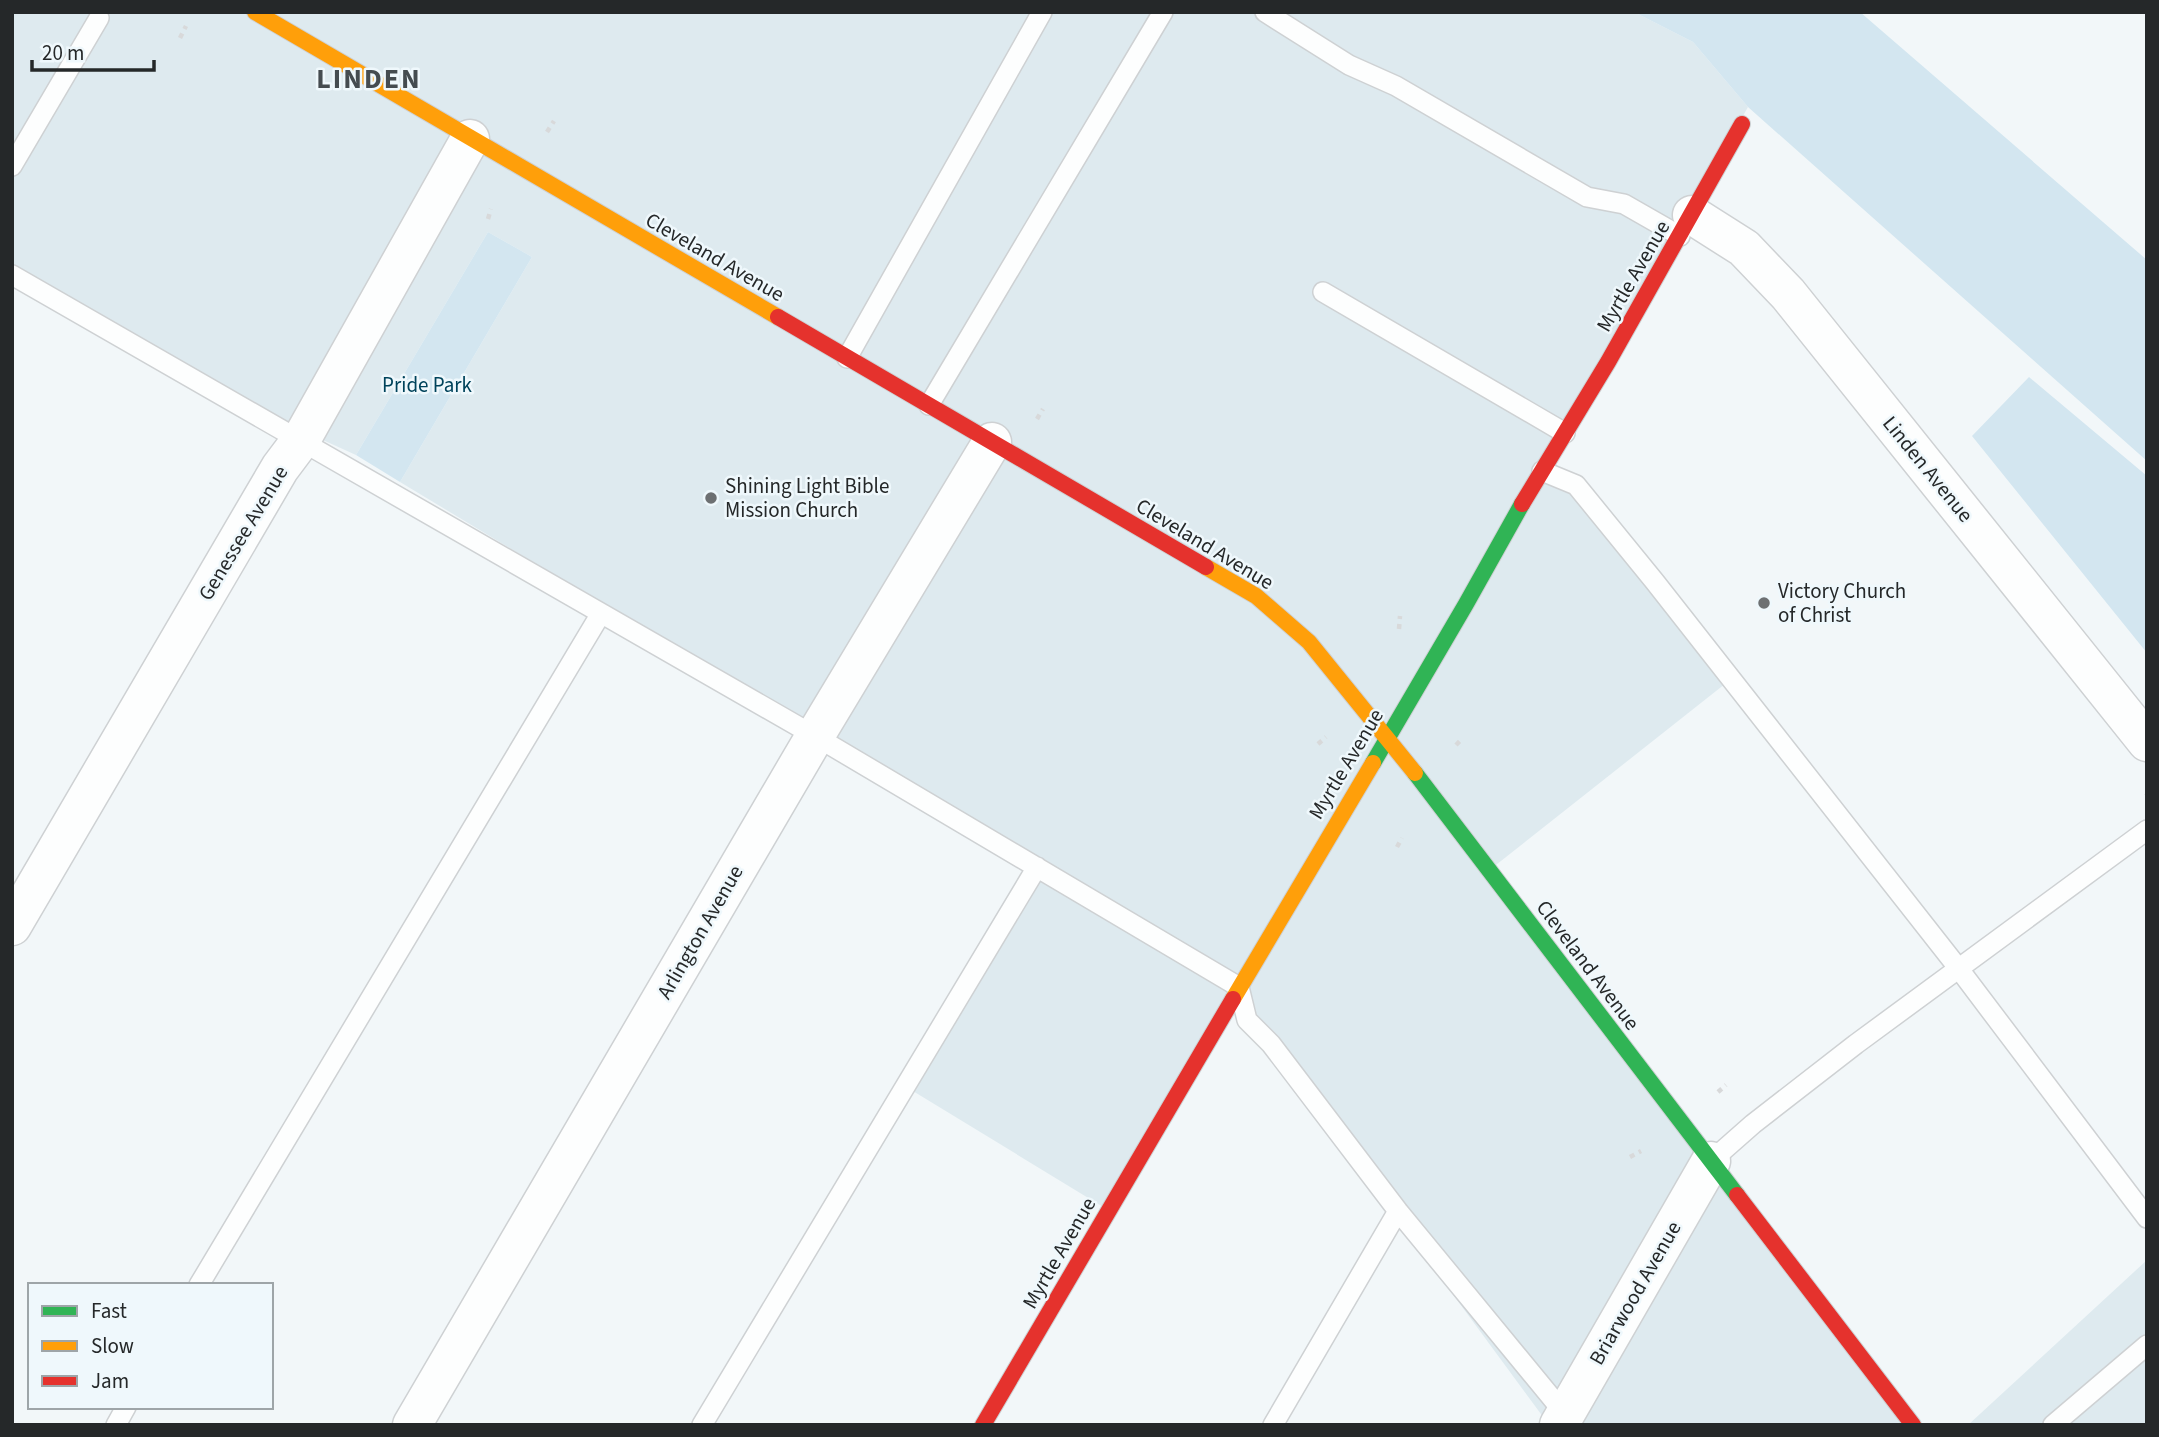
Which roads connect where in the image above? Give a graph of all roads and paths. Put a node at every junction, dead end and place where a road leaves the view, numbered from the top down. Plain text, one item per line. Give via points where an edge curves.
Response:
1 (1042, 12) edge
2 (1163, 12) edge
3 (1265, 12) edge
4 (269, 16) edge
5 (99, 18) dead end
6 (186, 26) dead end
7 (180, 38) dead end
8 (554, 121) dead end
9 (1742, 124) dead end
10 (547, 132) dead end
11 (470, 139) junction
12 (12, 166) edge
13 (491, 209) dead end
14 (488, 219) dead end
15 (1686, 226) junction
16 (12, 275) edge
17 (1324, 292) dead end
18 (847, 358) junction
19 (929, 405) junction
20 (1043, 408) dead end
21 (1037, 419) dead end
22 (1565, 433) junction
23 (301, 440) junction
24 (992, 442) junction
25 (1542, 471) junction
26 (600, 615) junction
27 (1400, 616) dead end
28 (1399, 629) dead end
29 (815, 736) junction
30 (1387, 736) junction
31 (1326, 737) dead end
32 (1463, 738) dead end
33 (2147, 742) edge
34 (1318, 744) dead end
35 (1456, 745) dead end
36 (2147, 830) edge
37 (1402, 838) dead end
38 (1397, 847) dead end
39 (1037, 867) junction
40 (12, 926) edge
41 (1959, 969) junction
42 (1239, 987) junction
43 (1726, 1085) dead end
44 (1718, 1092) dead end
45 (1641, 1151) dead end
46 (1630, 1157) dead end
47 (1712, 1161) junction
48 (1398, 1210) junction
49 (2147, 1218) edge
50 (200, 1283) edge
51 (2147, 1345) edge
52 (125, 1409) edge
53 (1562, 1420) edge
54 (116, 1425) edge
55 (412, 1425) edge
56 (702, 1425) edge
57 (983, 1425) edge
58 (1273, 1425) edge
59 (1913, 1425) edge
60 (2053, 1425) edge

1 - 18 lane
2 - 19 lane
3 - 15 lane via 1349,65 1396,86 1587,197 1624,204
4 - 11 main road, Cleveland Avenue
5 - 12 lane
6 - 7 path
8 - 10 path
9 - 15 main road, Myrtle Avenue
11 - 18 main road, Cleveland Avenue
11 - 23 street, Genessee Avenue
13 - 14 path
15 - 22 main road, Myrtle Avenue
15 - 33 street, Linden Avenue via 1744,248 1788,294
16 - 23 lane
17 - 22 lane
18 - 19 main road, Cleveland Avenue
19 - 24 main road, Cleveland Avenue
20 - 21 path
22 - 25 main road, Myrtle Avenue
23 - 26 lane
23 - 40 street, Genessee Avenue via 280,468
24 - 29 street, Arlington Avenue
24 - 30 main road, Cleveland Avenue via 1256,596 1309,642
25 - 30 main road, Myrtle Avenue
25 - 41 lane via 1576,485
26 - 29 lane
26 - 50 lane
27 - 28 path
29 - 39 lane
29 - 55 street, Arlington Avenue
30 - 42 main road, Myrtle Avenue
30 - 47 main road, Cleveland Avenue
31 - 34 path
32 - 35 path
36 - 41 lane
37 - 38 path
39 - 42 lane
39 - 56 lane
41 - 47 lane via 1753,1124
41 - 49 lane
42 - 48 lane via 1247,1020 1271,1044
42 - 57 main road, Myrtle Avenue
43 - 44 path
45 - 46 path
47 - 53 street, Briarwood Avenue
47 - 59 main road, Cleveland Avenue
48 - 53 lane
48 - 58 lane
51 - 60 lane
52 - 54 lane

